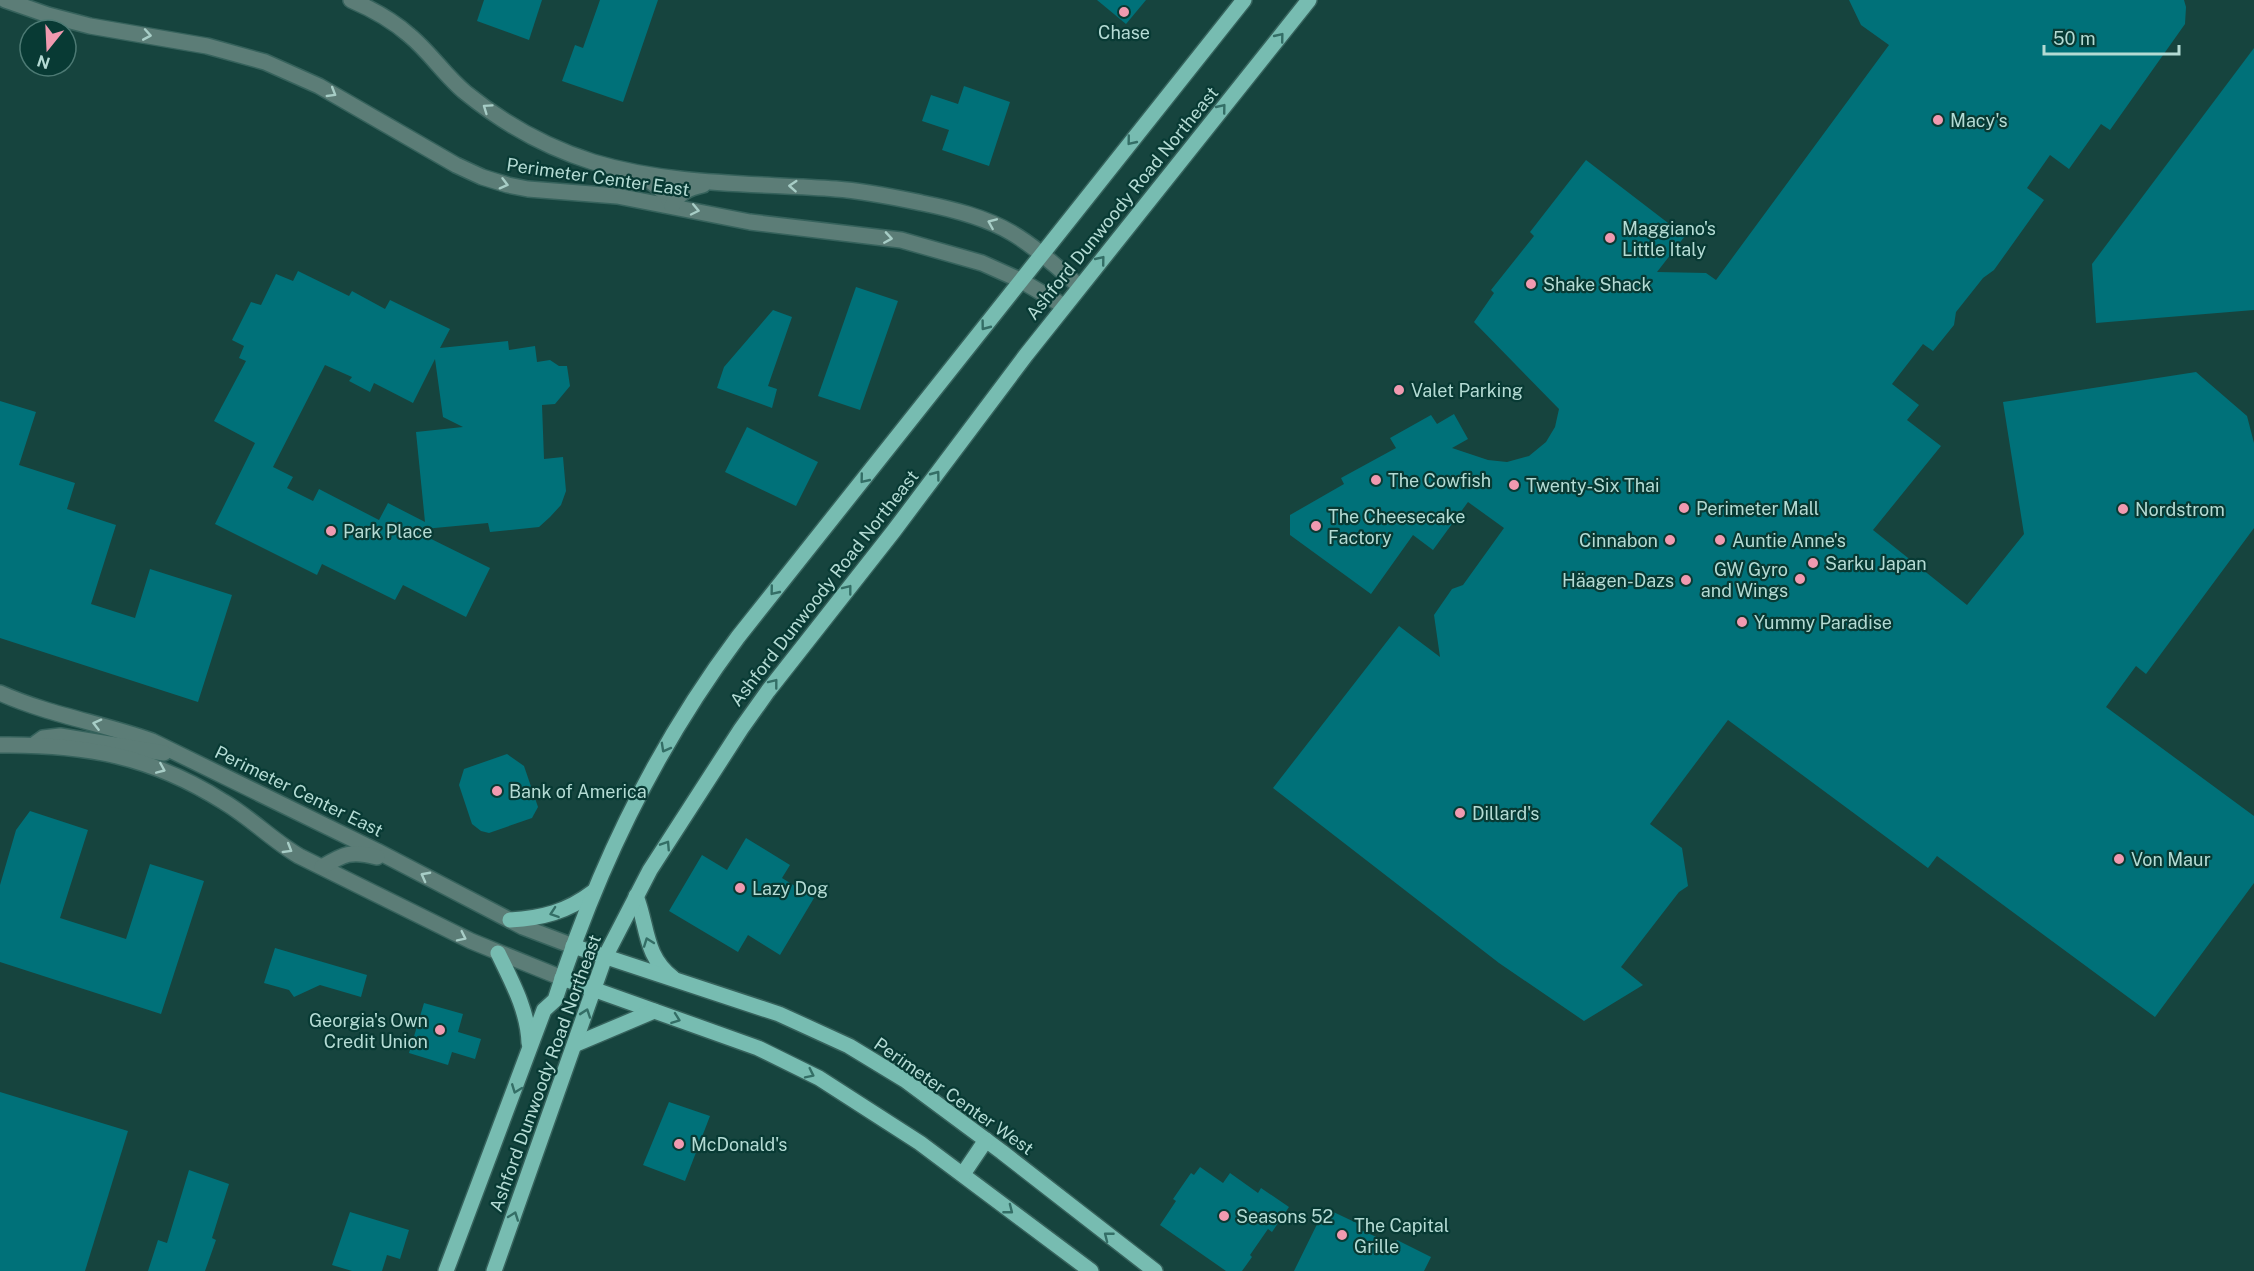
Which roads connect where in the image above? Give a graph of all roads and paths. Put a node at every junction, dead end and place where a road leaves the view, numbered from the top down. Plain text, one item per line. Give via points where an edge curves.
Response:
1 (5, 0) edge
2 (351, 0) edge
3 (1244, 0) edge
4 (1309, 0) edge
5 (639, 174) junction
6 (717, 183) junction
7 (672, 206) junction
8 (1041, 254) junction
9 (1020, 280) junction
10 (1079, 286) junction
11 (1064, 306) junction
12 (0, 693) edge
13 (0, 745) edge
14 (34, 745) junction
15 (188, 758) junction
16 (403, 864) junction
17 (322, 867) junction
18 (592, 892) junction
19 (636, 896) junction
20 (510, 920) junction
21 (573, 946) junction
22 (498, 953) junction
23 (605, 957) junction
24 (562, 978) junction
25 (676, 980) junction
26 (594, 989) junction
27 (654, 1011) junction
28 (576, 1044) junction
29 (529, 1052) junction
30 (986, 1140) junction
31 (963, 1174) junction
32 (446, 1271) edge
33 (494, 1271) edge
34 (1090, 1271) edge
35 (1155, 1271) edge

1 -> 7 street, Perimeter Center East via 90,26 207,46 274,65 482,177 528,189 587,192
5 -> 2 street, Perimeter Center East via 591,161 510,124 465,92 410,35 375,10
3 -> 8 main road, Ashford Dunwoody Road Northeast
10 -> 4 main road, Ashford Dunwoody Road Northeast
5 - 6 street, Perimeter Center East
5 - 7 street via 666,194
6 - 7 street via 689,188
8 -> 6 street, Perimeter Center East via 1012,232 988,221 930,205 845,190
7 -> 9 street, Perimeter Center East via 750,222 901,240 982,263
8 - 9 main road, Ashford Dunwoody Road Northeast
8 - 10 street, Perimeter Center East
9 - 11 street, Perimeter Center East
9 -> 18 main road, Ashford Dunwoody Road Northeast via 718,663 639,795
10 - 11 main road, Ashford Dunwoody Road Northeast
19 -> 11 main road, Ashford Dunwoody Road Northeast via 768,691
15 -> 12 street, Perimeter Center East via 138,736 34,708
13 - 14 street
14 - 15 street via 43,738 60,735
14 -> 17 street via 119,755 158,768 225,802 278,843
15 - 16 street, Perimeter Center East
16 - 17 street via 363,854 344,854
20 -> 16 street, Perimeter Center East
17 -> 22 street
18 -> 20 main road via 546,916
18 - 21 main road, Ashford Dunwoody Road Northeast
19 - 23 main road, Ashford Dunwoody Road Northeast
25 -> 19 main road via 652,953
20 - 21 street, Perimeter Center East
21 - 23 main road, Perimeter Center West
21 - 24 main road, Ashford Dunwoody Road Northeast
22 - 24 street
22 - 29 main road via 516,988 526,1021
23 - 25 main road, Perimeter Center West
23 - 26 main road, Ashford Dunwoody Road Northeast
24 - 26 main road
24 - 29 main road, Ashford Dunwoody Road Northeast via 555,1000 544,1010
25 - 30 main road, Perimeter Center West via 780,1014 849,1046 905,1080
26 - 27 main road
28 -> 26 main road, Ashford Dunwoody Road Northeast
27 - 28 main road
27 -> 31 main road via 758,1048 819,1078
33 -> 28 main road, Ashford Dunwoody Road Northeast
29 -> 32 main road, Ashford Dunwoody Road Northeast
30 - 31 main road
35 -> 30 main road, Perimeter Center West
31 -> 34 main road

